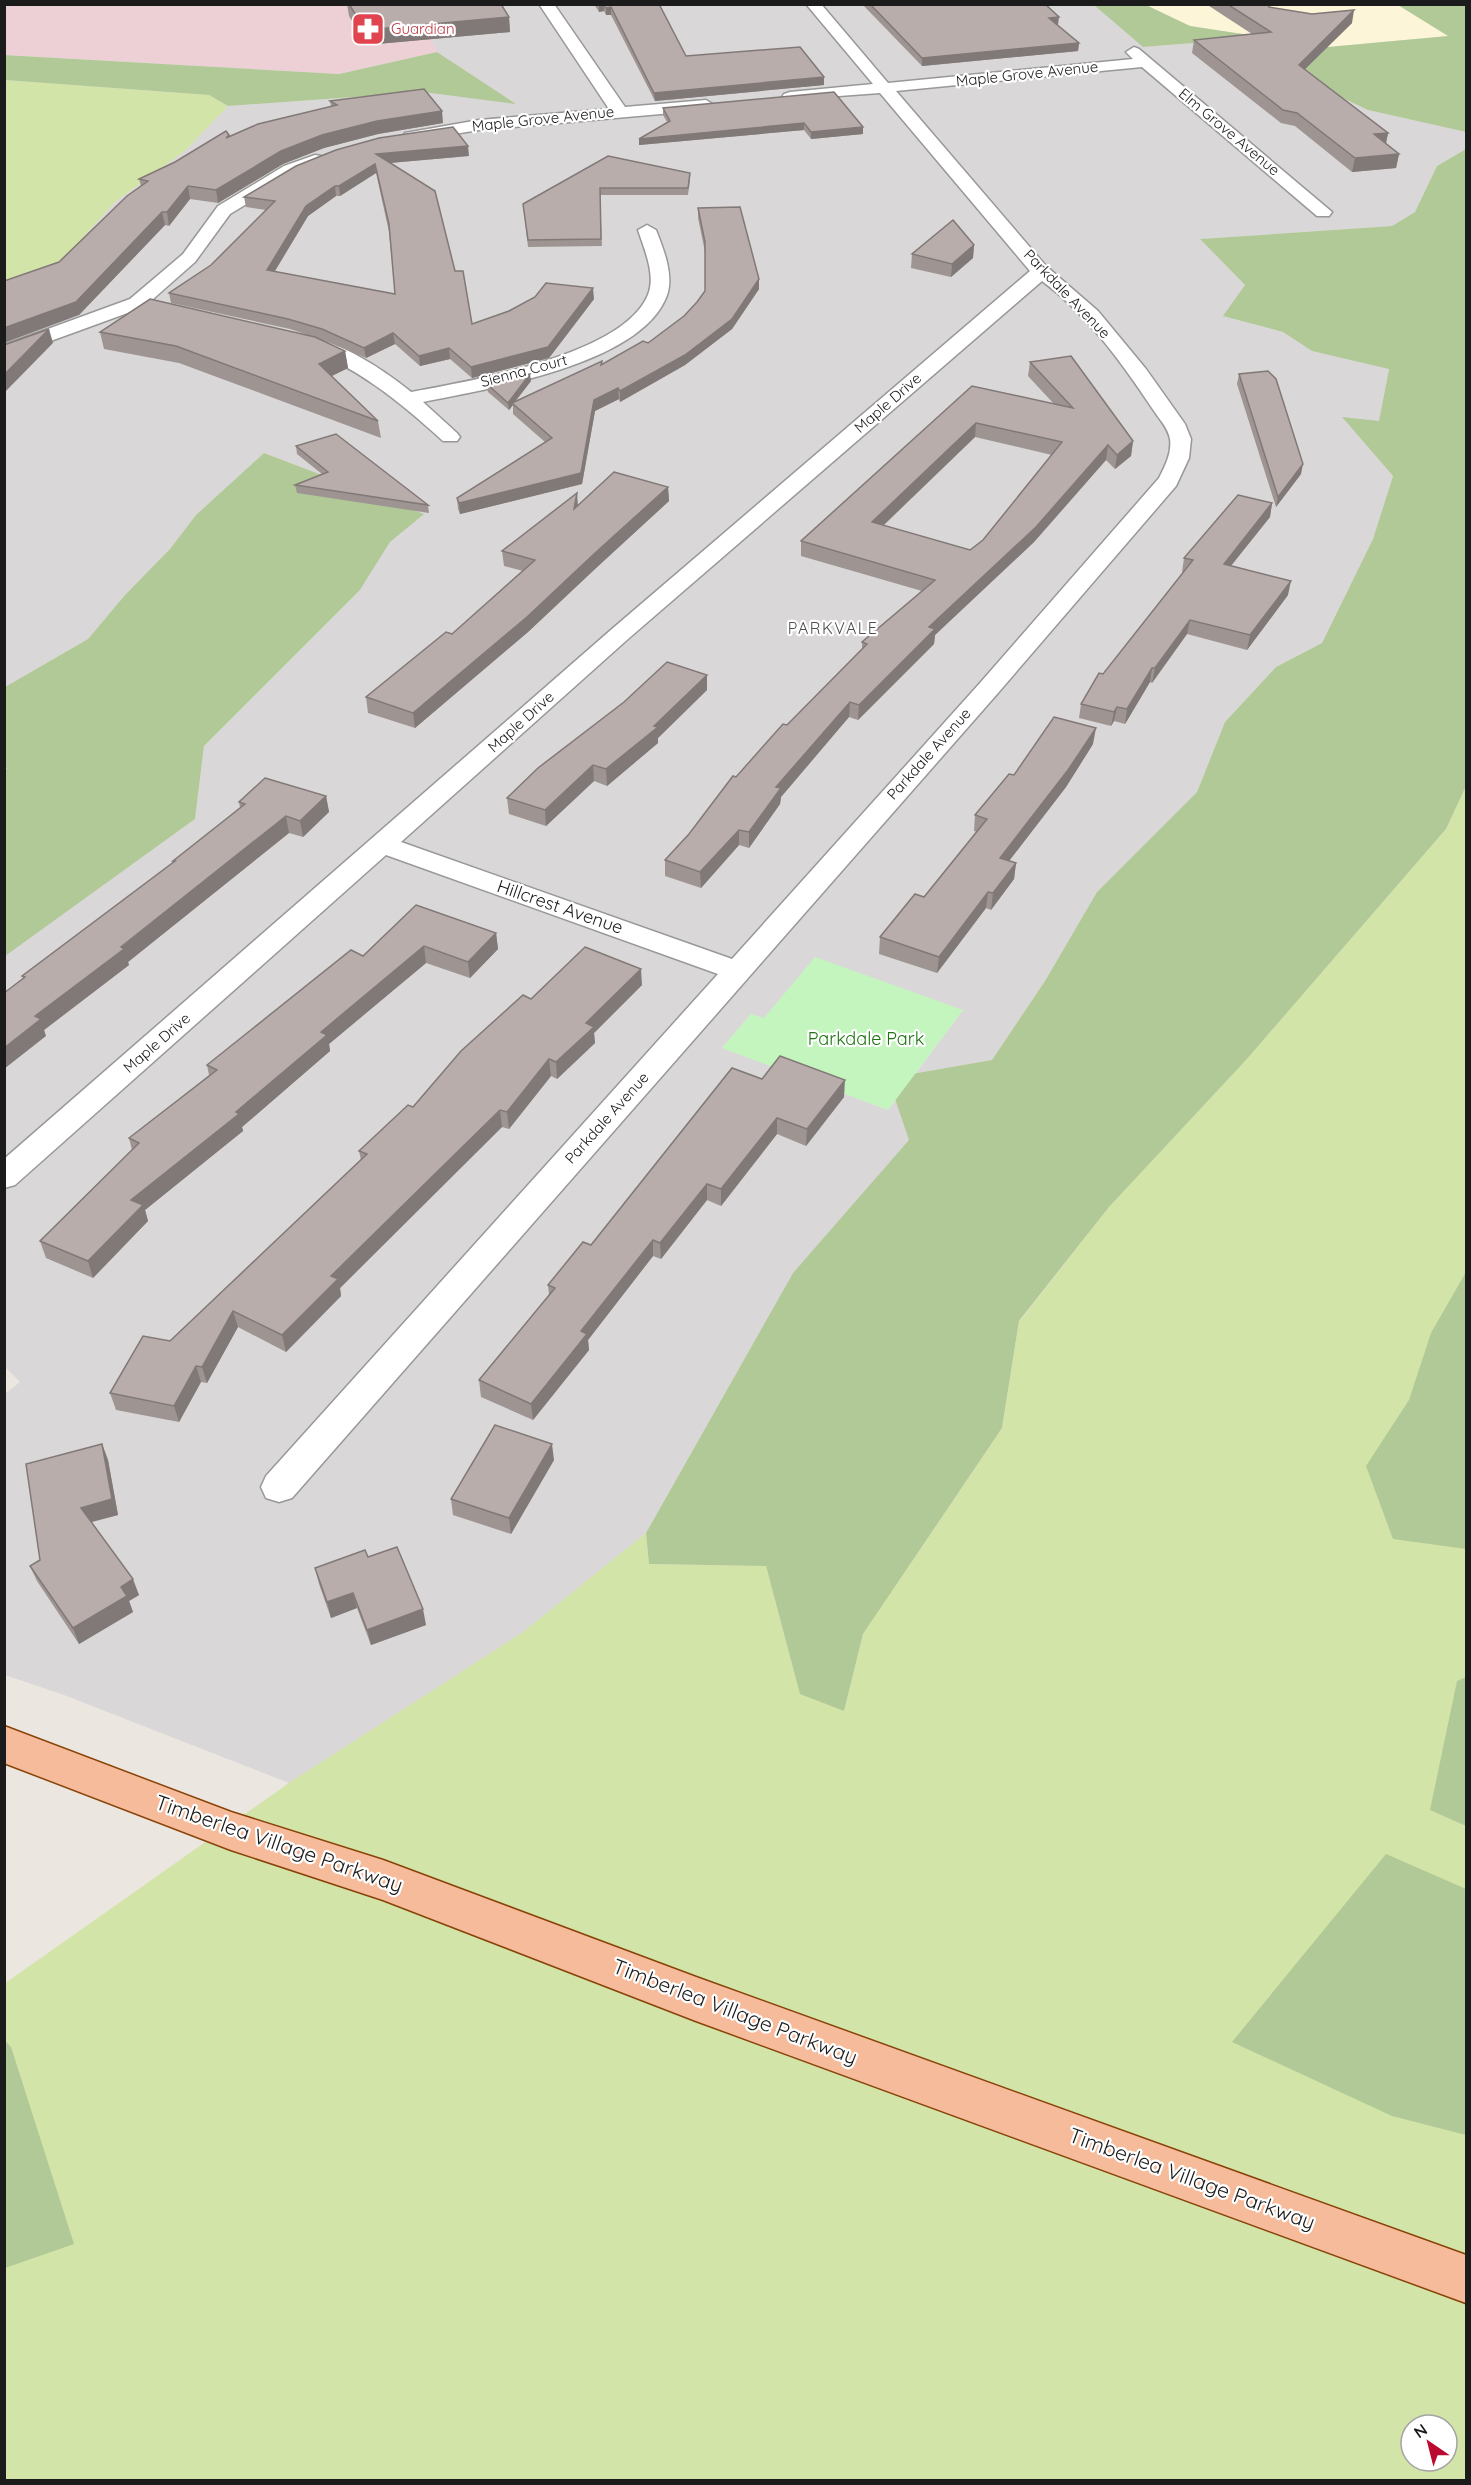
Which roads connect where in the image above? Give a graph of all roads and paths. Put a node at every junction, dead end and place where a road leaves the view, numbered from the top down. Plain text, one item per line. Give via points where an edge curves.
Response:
1 (546, 4) edge
2 (813, 4) edge
3 (1140, 57) joint
4 (883, 88) junction
5 (778, 98) edge
6 (720, 103) edge
7 (619, 111) junction
8 (391, 139) edge
9 (331, 154) edge
10 (1323, 212) dead end
11 (647, 230) dead end
12 (1042, 271) junction
13 (137, 303) junction
14 (160, 308) edge
15 (292, 337) edge
16 (4, 352) edge
17 (408, 399) junction
18 (450, 437) dead end
19 (382, 844) junction
20 (737, 971) junction
21 (4, 1177) edge
22 (279, 1487) dead end
23 (4, 1744) edge
24 (1467, 2279) edge

1 - 7 street
2 - 4 street, Parkdale Avenue
3 - 4 street, Maple Grove Avenue
3 - 10 street, Elm Grove Avenue
4 - 5 street, Maple Grove Avenue
4 - 12 street, Parkdale Avenue
6 - 7 street, Maple Grove Avenue
7 - 8 street, Maple Grove Avenue via 479,125
9 - 13 street via 290,170 224,210 189,258
11 - 17 street, Sienna Court via 658,265 658,293 647,316 622,335 546,369
12 - 19 street, Maple Drive
12 - 20 street, Parkdale Avenue via 1107,333 1157,398 1179,433 1176,467 989,688
13 - 14 street
13 - 16 street
15 - 17 street via 355,361
17 - 18 street
19 - 20 street, Hillcrest Avenue
19 - 21 street, Maple Drive
20 - 22 street, Parkdale Avenue
23 - 24 main road, Timberlea Village Parkway via 231,1831 383,1880 696,1999

